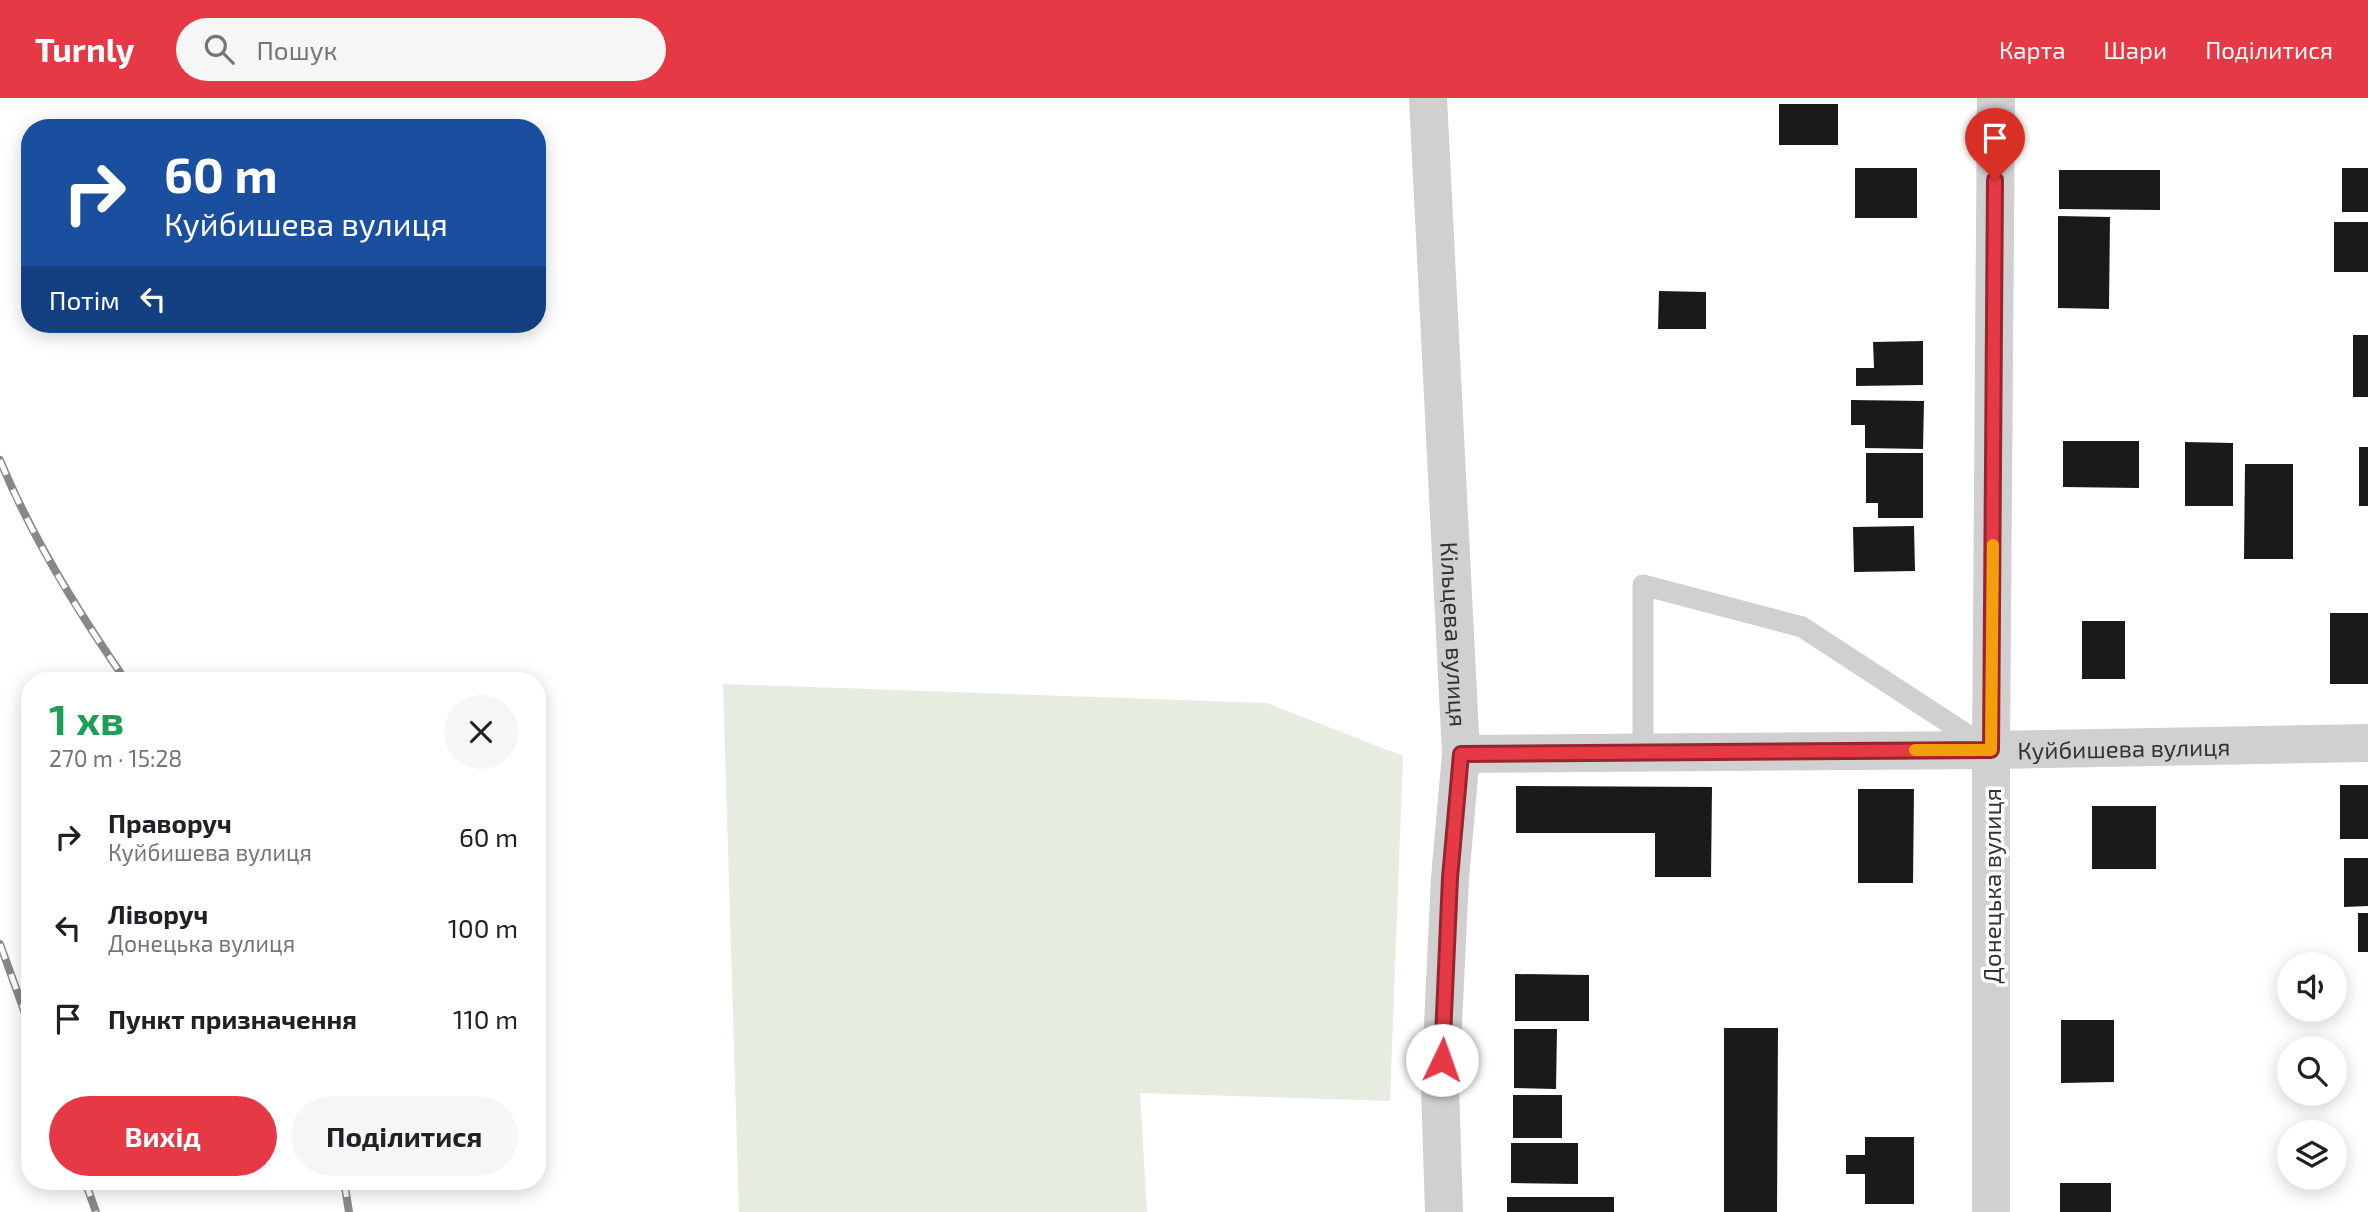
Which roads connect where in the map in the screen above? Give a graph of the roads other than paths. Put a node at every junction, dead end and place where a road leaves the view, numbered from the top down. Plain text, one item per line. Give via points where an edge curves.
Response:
1 (1428, 98) edge
2 (1996, 98) edge
3 (2368, 743) edge
4 (1991, 750) junction
5 (1643, 753) junction
6 (1461, 754) junction
7 (1444, 1212) edge
8 (1991, 1212) edge

1 - 6 street, Кільцева вулиця
2 - 4 street, Донецька вулиця
3 - 4 street, Куйбишева вулиця
4 - 5 street, Куйбишева вулиця
4 - 5 lane via 1802,627 1643,585
4 - 8 street, Донецька вулиця
5 - 6 street, Куйбишева вулиця
6 - 7 street, Кільцева вулиця via 1440,1086

